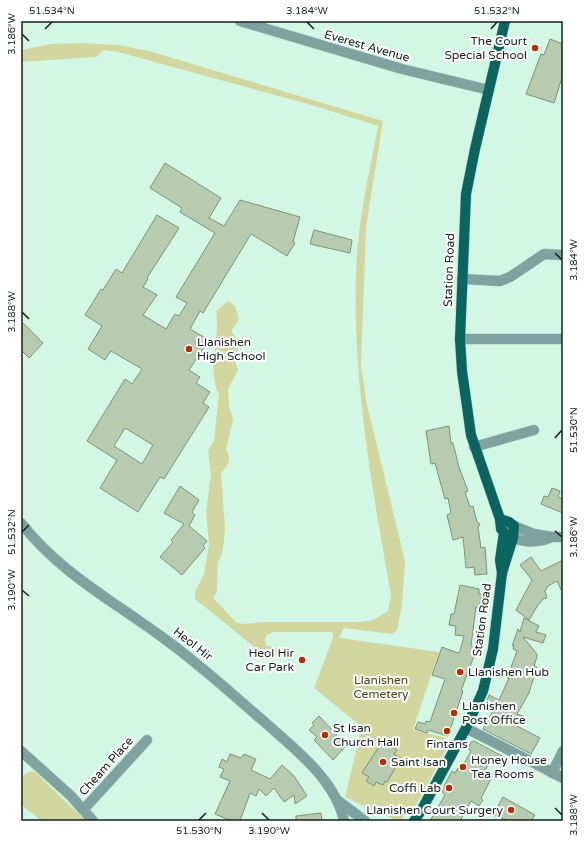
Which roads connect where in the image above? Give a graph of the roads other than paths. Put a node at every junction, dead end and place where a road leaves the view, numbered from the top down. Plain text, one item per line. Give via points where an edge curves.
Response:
1 (240, 21) edge
2 (505, 21) edge
3 (489, 90) junction
4 (563, 255) edge
5 (462, 279) junction
6 (460, 339) junction
7 (563, 339) edge
8 (534, 430) dead end
9 (474, 447) junction
10 (500, 519) junction
11 (21, 522) edge
12 (514, 526) junction
13 (504, 532) junction
14 (552, 537) junction
15 (563, 537) edge
16 (513, 538) junction
17 (502, 573) junction
18 (466, 728) junction
19 (147, 740) dead end
20 (21, 751) edge
21 (563, 751) edge
22 (552, 772) junction
23 (563, 778) edge
24 (337, 800) junction
25 (84, 810) junction
26 (93, 821) edge
27 (344, 821) edge
28 (365, 821) edge
29 (414, 821) edge

1 - 3 street, Everest Avenue via 364,59
2 - 3 main road, Station Road
3 - 5 main road, Station Road via 466,194
4 - 5 street via 544,254 500,281
5 - 6 main road, Station Road
6 - 7 street
6 - 9 main road, Station Road via 462,371
8 - 9 street
9 - 10 main road, Station Road
10 - 12 main road
10 - 13 main road, Station Road
11 - 24 street, Heol Hir via 42,547 70,573 164,637 204,668 300,755
12 - 13 street
12 - 14 street via 526,532
12 - 16 main road, Station Road
13 - 16 street
13 - 17 main road, Station Road via 500,560
14 - 15 street
14 - 16 street via 528,542
16 - 17 main road, Station Road
17 - 18 main road, Station Road via 488,673 479,701
18 - 22 street
18 - 29 main road, Station Road via 422,811
19 - 25 street, Cheam Place
20 - 25 street
21 - 22 street
22 - 23 street
24 - 27 street, Heol Hir
24 - 28 street, Heol Hir
25 - 26 street

